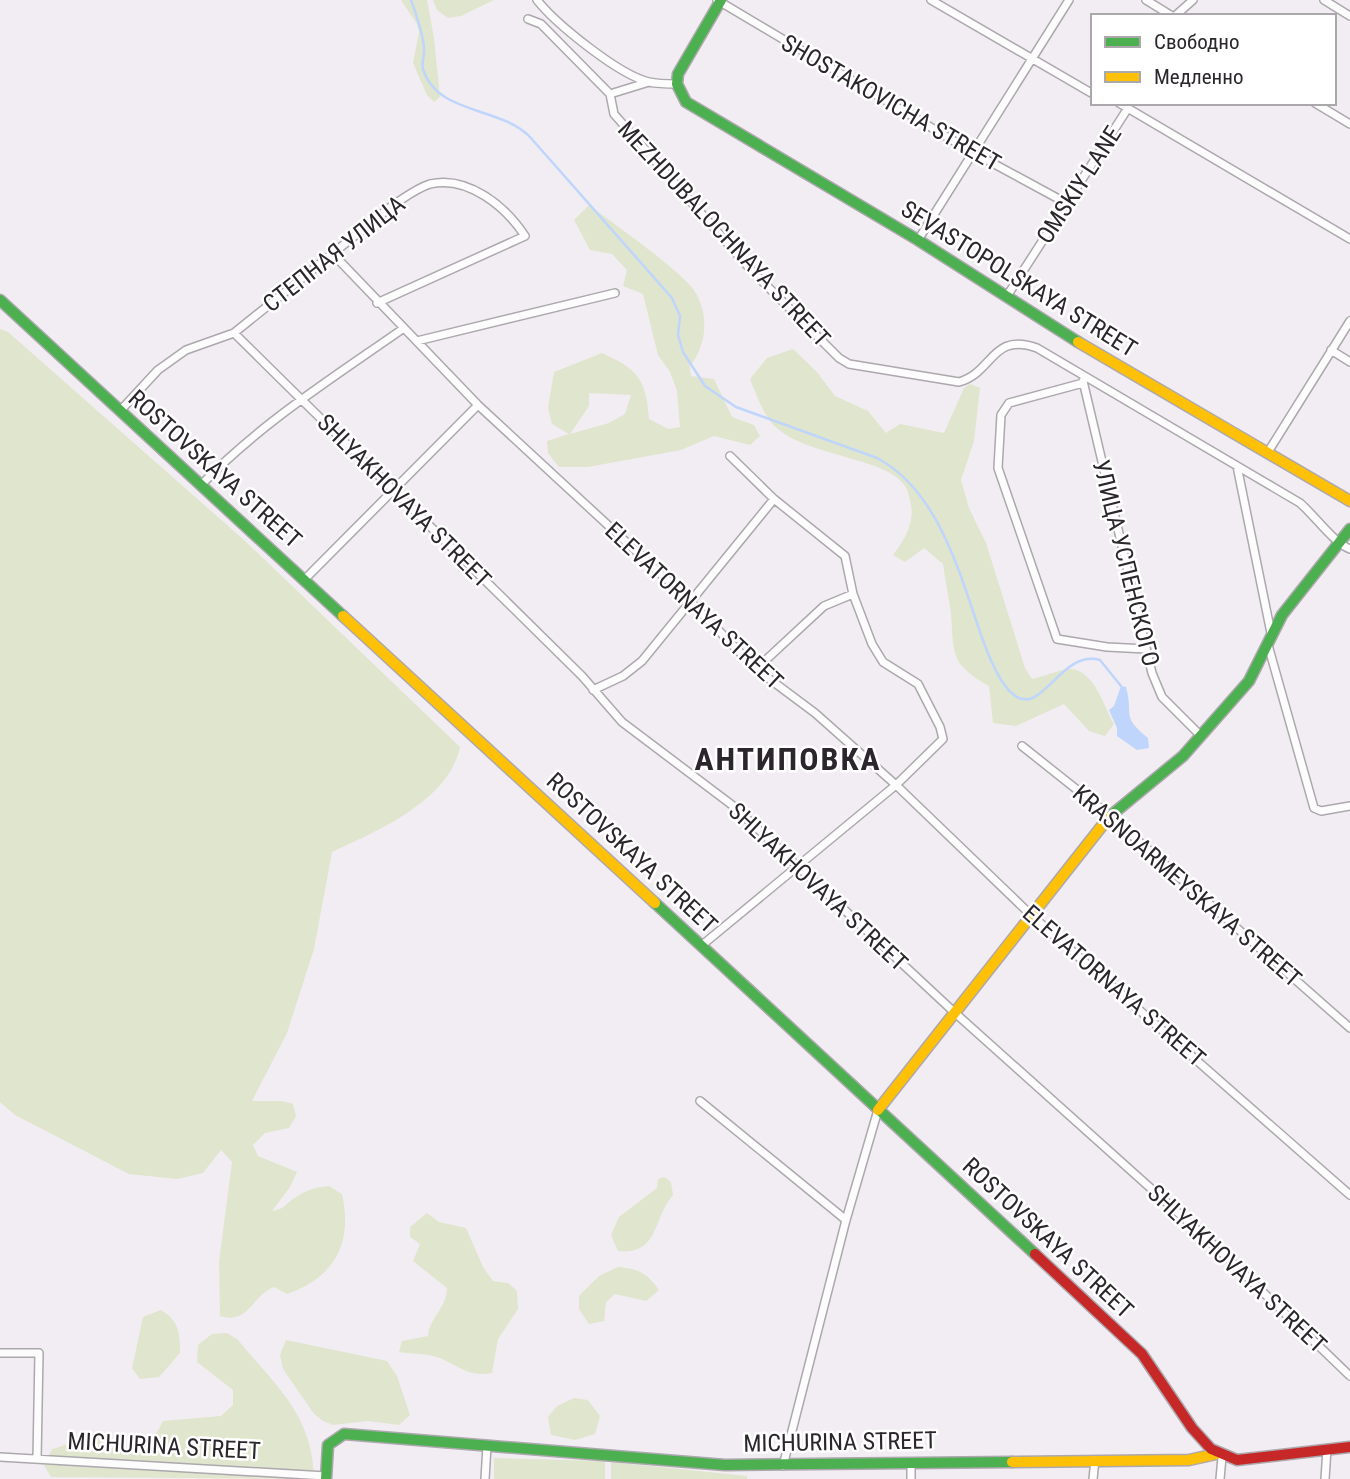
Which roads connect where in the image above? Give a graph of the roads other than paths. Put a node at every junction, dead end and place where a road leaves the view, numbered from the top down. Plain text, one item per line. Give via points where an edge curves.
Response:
1 (537, 0) edge
2 (931, 0) edge
3 (1069, 0) edge
4 (1146, 0) edge
5 (1193, 0) edge
6 (1324, 0) edge
7 (719, 1) edge
8 (1170, 14) edge
9 (1176, 14) edge
10 (1350, 16) edge
11 (528, 19) dead end
12 (1032, 59) junction
13 (649, 82) junction
14 (677, 84) junction
15 (1091, 93) edge
16 (610, 94) junction
17 (1123, 105) edge
18 (1318, 105) edge
19 (1128, 108) junction
20 (1350, 124) edge
21 (974, 153) junction
22 (1068, 204) junction
23 (1350, 239) edge
24 (918, 240) junction
25 (333, 254) junction
26 (615, 293) dead end
27 (1007, 296) junction
28 (0, 300) edge
29 (377, 303) junction
30 (1350, 321) edge
31 (404, 328) junction
32 (234, 333) junction
33 (417, 341) junction
34 (1331, 350) junction
35 (1350, 362) edge
36 (1081, 374) junction
37 (1083, 383) junction
38 (301, 400) junction
39 (478, 405) junction
40 (120, 411) junction
41 (1268, 452) junction
42 (730, 456) dead end
43 (1237, 467) junction
44 (202, 484) junction
45 (391, 489) junction
46 (775, 499) junction
47 (1350, 500) edge
48 (1350, 528) edge
49 (1338, 544) junction
50 (1350, 549) edge
51 (304, 579) junction
52 (853, 594) junction
53 (690, 601) junction
54 (1271, 634) junction
55 (1268, 644) junction
56 (1146, 649) junction
57 (756, 669) junction
58 (593, 690) junction
59 (1200, 736) junction
60 (1022, 747) dead end
61 (896, 785) junction
62 (1350, 806) edge
63 (1110, 816) junction
64 (797, 868) junction
65 (1031, 915) junction
66 (701, 946) junction
67 (954, 1012) junction
68 (1350, 1028) edge
69 (700, 1101) dead end
70 (878, 1110) junction
71 (1350, 1195) edge
72 (846, 1220) junction
73 (0, 1353) edge
74 (1350, 1376) edge
75 (486, 1446) junction
76 (1350, 1447) edge
77 (1327, 1450) junction
78 (1219, 1455) junction
79 (0, 1457) edge
80 (37, 1459) junction
81 (1095, 1460) junction
82 (911, 1463) junction
83 (783, 1466) junction
84 (326, 1478) edge
85 (485, 1479) edge
86 (911, 1479) edge
87 (1093, 1479) edge
88 (1220, 1479) edge
89 (1325, 1479) edge

1 - 13 street via 561,26 634,77
2 - 12 street
3 - 12 street
4 - 8 street
5 - 9 street
6 - 10 street
7 - 14 street via 684,61
7 - 21 street, SHOSTAKOVICHA STREET
11 - 16 street via 541,24
12 - 15 street
12 - 21 street
13 - 14 street
13 - 16 street
14 - 24 street, SEVASTOPOLSKAYA STREET via 682,97 695,109
16 - 36 street, MEZHDUBALOCHNAYA STREET via 614,114 733,249 849,364 959,382 999,349 1015,343 1037,348
17 - 19 street
18 - 20 street
19 - 22 street, OMSKIY LANE
19 - 23 street
21 - 22 street, SHOSTAKOVICHA STREET
21 - 24 street
22 - 27 street, OMSKIY LANE
24 - 27 street, SEVASTOPOLSKAYA STREET
25 - 29 street, ELEVATORNAYA STREET
25 - 29 street, СТЕПНАЯ УЛИЦА via 393,205 431,184 470,188 484,195 507,212 525,236
25 - 32 street, СТЕПНАЯ УЛИЦА
26 - 33 street
27 - 41 street, SEVASTOPOLSKAYA STREET
28 - 40 street, ROSTOVSKAYA STREET
29 - 31 street, ELEVATORNAYA STREET
30 - 34 street
31 - 33 street, ELEVATORNAYA STREET
31 - 38 street
32 - 38 street, SHLYAKHOVAYA STREET
32 - 40 street, СТЕПНАЯ УЛИЦА via 186,350 158,370
33 - 39 street, ELEVATORNAYA STREET
34 - 35 street
34 - 41 street
36 - 37 street, УЛИЦА УСПЕНСКОГО
36 - 43 street
37 - 56 street, УЛИЦА УСПЕНСКОГО
37 - 56 street via 1009,403 1000,415 998,468 1057,639
38 - 44 street via 226,459
38 - 45 street, SHLYAKHOVAYA STREET
39 - 45 street
39 - 53 street, ELEVATORNAYA STREET
40 - 44 street, ROSTOVSKAYA STREET
41 - 47 street, SEVASTOPOLSKAYA STREET
42 - 46 street
43 - 49 street via 1300,503
43 - 54 street
44 - 51 street, ROSTOVSKAYA STREET
45 - 51 street
45 - 58 street, SHLYAKHOVAYA STREET
46 - 52 street via 842,551
46 - 53 street
48 - 49 street
49 - 50 street
49 - 54 street
51 - 66 street, ROSTOVSKAYA STREET
52 - 57 street via 824,606
52 - 61 street via 883,662 918,684 943,733 941,743
53 - 57 street, ELEVATORNAYA STREET
53 - 58 street via 642,661
54 - 55 street
55 - 59 street via 1249,681
55 - 62 street via 1314,808
56 - 59 street, УЛИЦА УСПЕНСКОГО via 1162,697
57 - 61 street, ELEVATORNAYA STREET via 815,713
58 - 64 street, SHLYAKHOVAYA STREET via 622,722 732,805
59 - 63 street via 1184,756
60 - 63 street, KRASNOARMEYSKAYA STREET
61 - 64 street
61 - 65 street, ELEVATORNAYA STREET
63 - 65 street
63 - 68 street, KRASNOARMEYSKAYA STREET
64 - 66 street
64 - 67 street, SHLYAKHOVAYA STREET
65 - 67 street
65 - 71 street, ELEVATORNAYA STREET
66 - 70 street, ROSTOVSKAYA STREET
67 - 70 street
67 - 74 street, SHLYAKHOVAYA STREET via 1214,1245
69 - 72 street
70 - 72 street
70 - 78 street, ROSTOVSKAYA STREET via 1139,1350 1202,1441
72 - 83 street
73 - 80 street via 39,1353
75 - 83 street, MICHURINA STREET
75 - 84 street, MICHURINA STREET via 344,1434 331,1440
75 - 85 street
76 - 77 street, MICHURINA STREET
77 - 78 street, MICHURINA STREET via 1250,1459
77 - 89 street
78 - 81 street, MICHURINA STREET via 1189,1460
78 - 88 street
79 - 80 street, MICHURINA STREET
80 - 84 street, MICHURINA STREET
81 - 82 street, MICHURINA STREET
81 - 87 street
82 - 83 street, MICHURINA STREET
82 - 86 street

